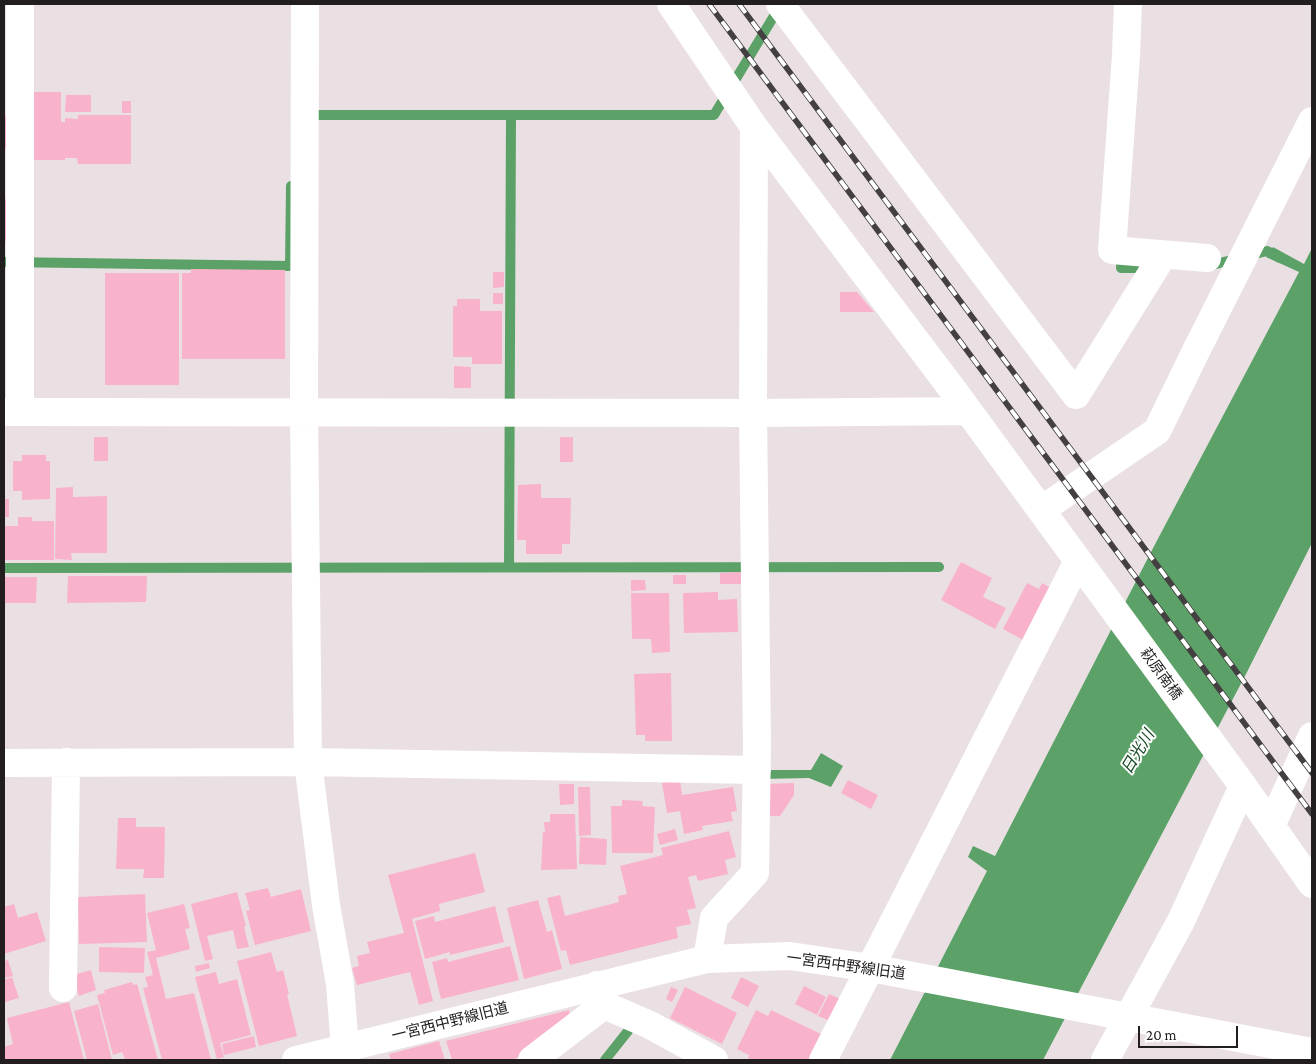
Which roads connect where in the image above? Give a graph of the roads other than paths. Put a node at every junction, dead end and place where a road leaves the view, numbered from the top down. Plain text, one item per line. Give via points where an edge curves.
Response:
1 (20, 4) edge
2 (305, 4) edge
3 (671, 4) edge
4 (780, 4) edge
5 (1128, 4) edge
6 (1312, 121) edge
7 (754, 127) junction
8 (1163, 255) junction
9 (1207, 258) dead end
10 (968, 411) junction
11 (12, 412) edge
12 (304, 412) junction
13 (753, 413) junction
14 (1040, 510) junction
15 (1078, 561) junction
16 (1312, 736) edge
17 (66, 762) junction
18 (308, 762) junction
19 (4, 763) edge
20 (756, 770) junction
21 (1243, 786) junction
22 (1271, 826) junction
23 (1312, 884) edge
24 (707, 959) junction
25 (871, 968) junction
26 (63, 988) dead end
27 (601, 995) junction
28 (1128, 1018) junction
29 (345, 1048) junction
30 (1312, 1052) edge
31 (296, 1060) edge
32 (532, 1060) edge
33 (714, 1060) edge
34 (823, 1060) edge
35 (1105, 1060) edge

1 - 11 street via 19,262
2 - 12 street
3 - 7 street, 萩原南橋
4 - 8 street via 1076,395
5 - 8 street via 1112,250
6 - 14 street via 1157,431
7 - 10 street, 萩原南橋
7 - 13 street
8 - 9 street
10 - 13 street
10 - 14 street, 萩原南橋
11 - 12 street
12 - 13 street
12 - 18 street
13 - 20 street
14 - 15 street, 萩原南橋
15 - 21 street, 萩原南橋
15 - 25 street
16 - 22 street
17 - 18 street
17 - 19 street
17 - 26 street
18 - 20 street
18 - 29 street via 326,905 340,984
20 - 24 street via 755,873 714,918
21 - 22 street, 萩原南橋
21 - 28 street via 1181,921
22 - 23 street, 萩原南橋
24 - 25 street, 一宮西中野線旧道 via 790,956
24 - 27 street, 一宮西中野線旧道
25 - 28 street, 一宮西中野線旧道
25 - 34 street
27 - 29 street, 一宮西中野線旧道
27 - 32 street
27 - 33 street
28 - 30 street, 一宮西中野線旧道
28 - 35 street
29 - 31 street, 一宮西中野線旧道

